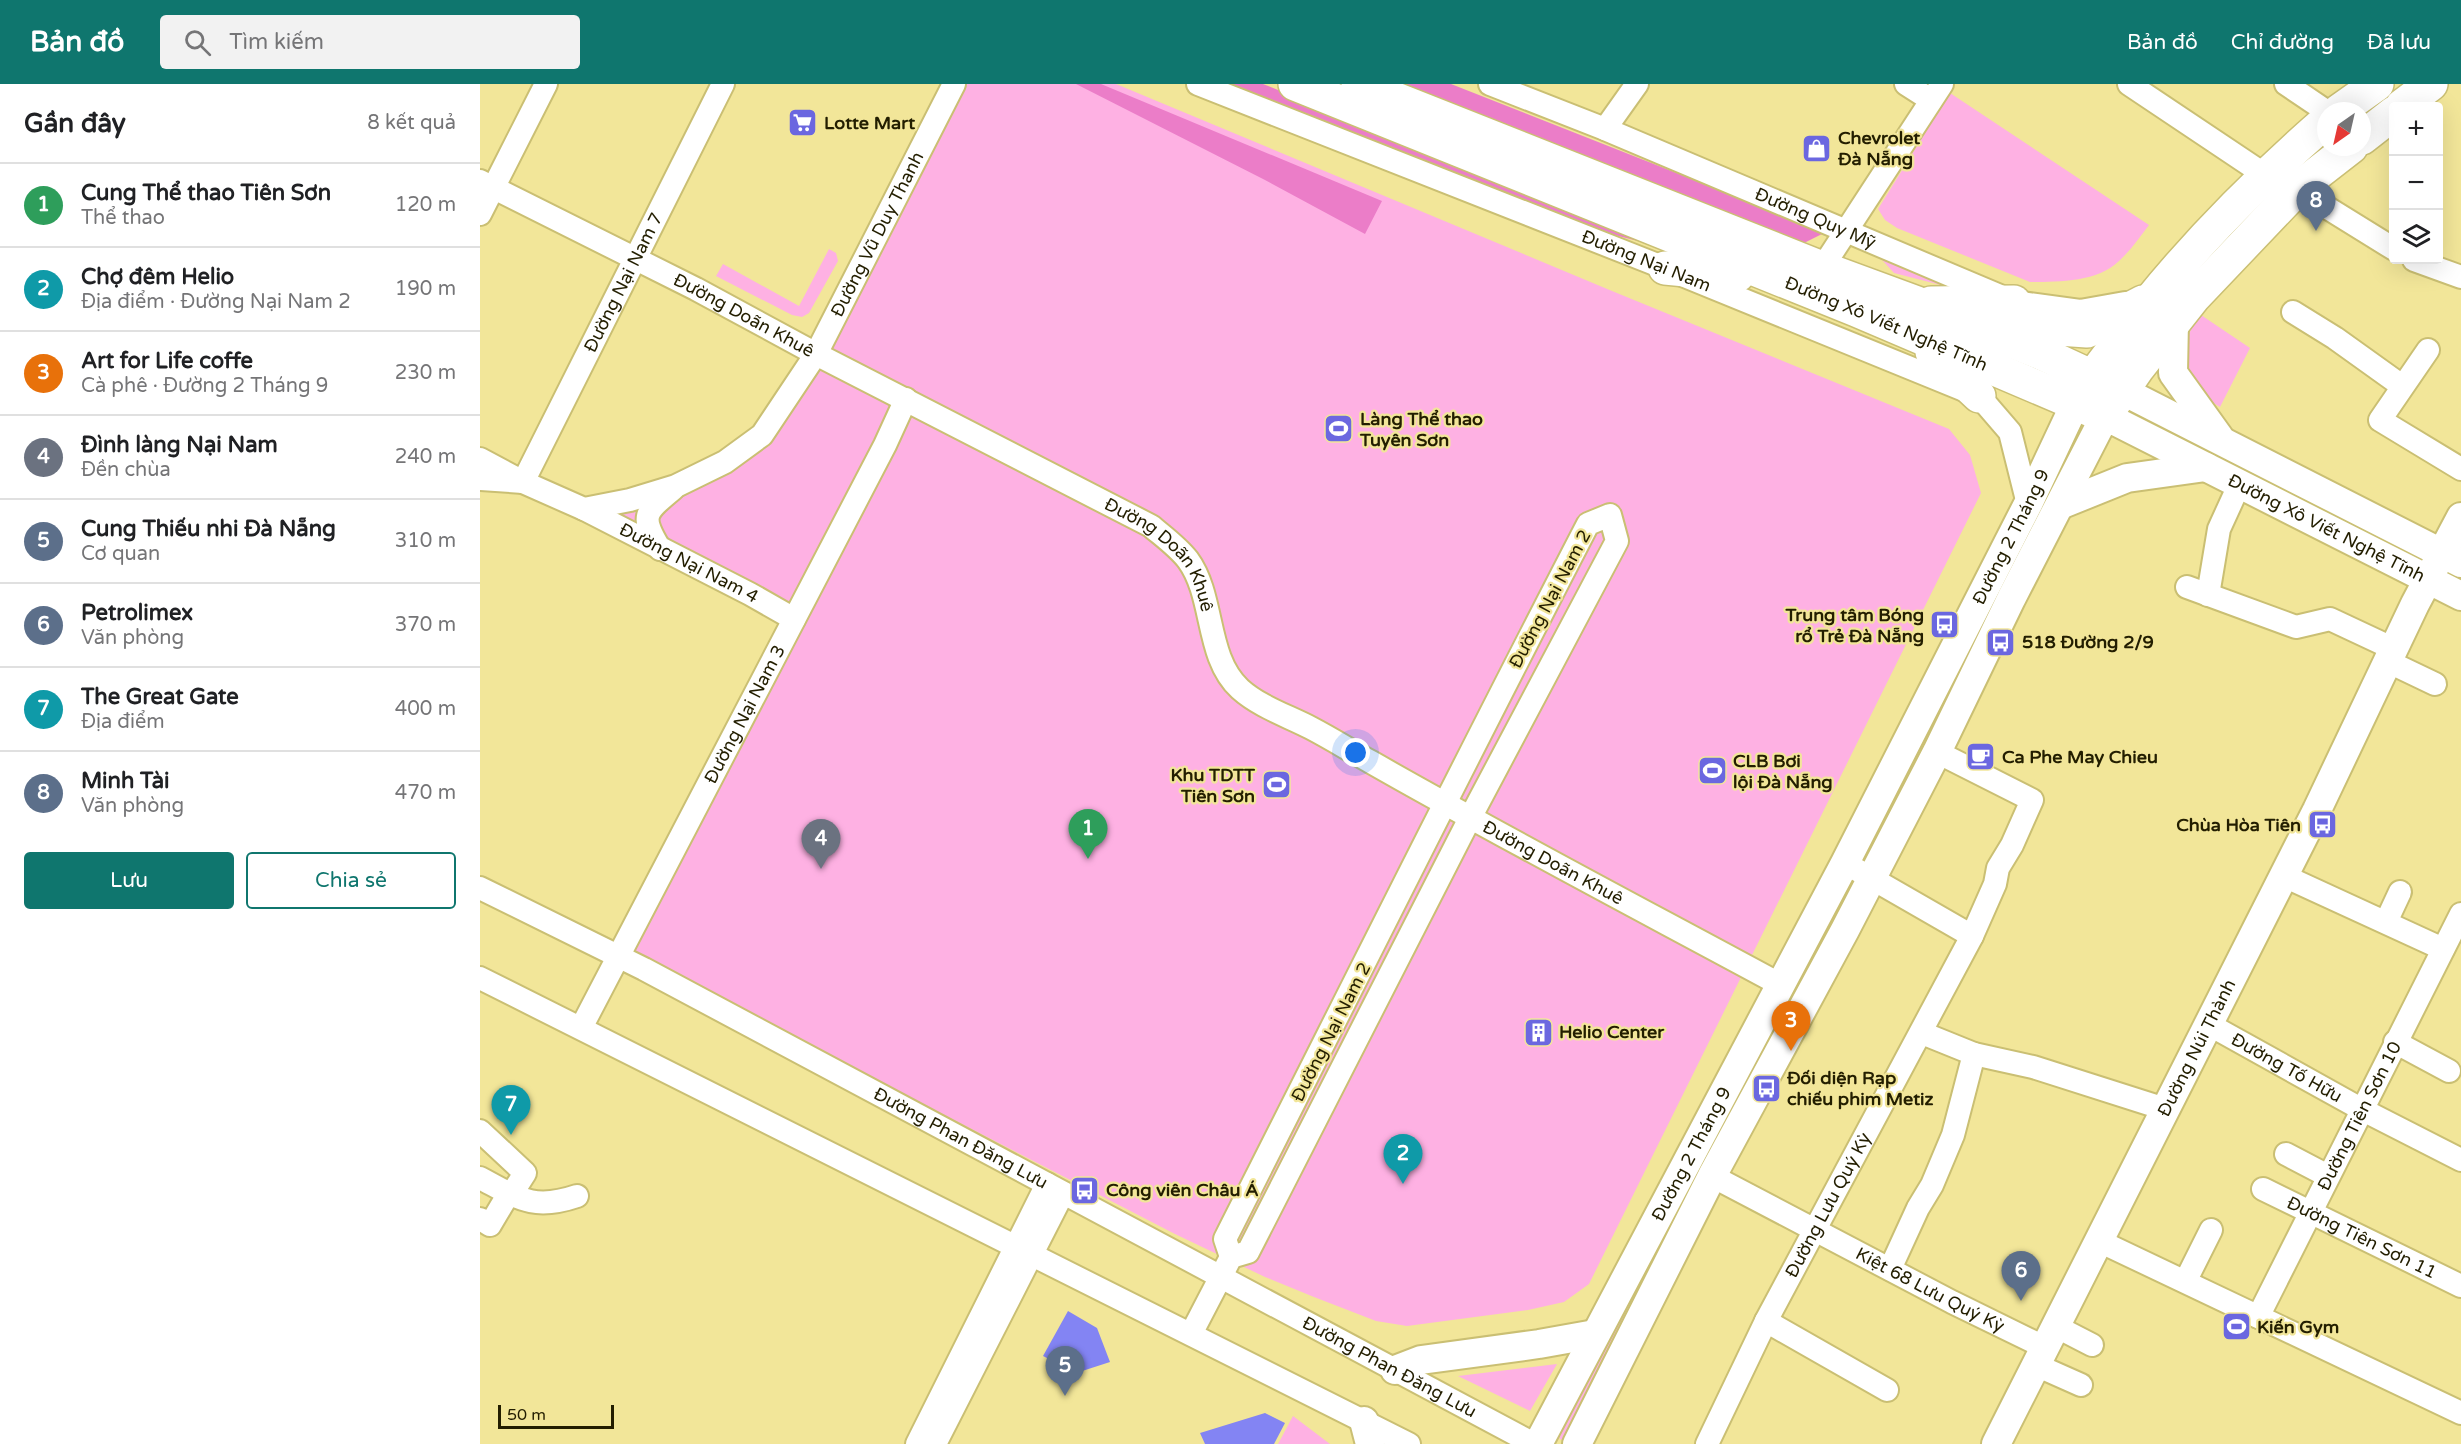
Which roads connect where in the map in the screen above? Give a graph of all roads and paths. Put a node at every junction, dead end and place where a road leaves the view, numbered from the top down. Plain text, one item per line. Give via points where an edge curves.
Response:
1 (546, 84) edge
2 (723, 84) edge
3 (954, 84) edge
4 (1198, 84) edge
5 (1295, 84) edge
6 (1358, 84) edge
7 (1490, 84) edge
8 (1637, 84) edge
9 (1906, 84) edge
10 (2129, 84) edge
11 (2286, 84) edge
12 (2377, 84) edge
13 (2431, 84) edge
14 (1936, 92) edge
15 (2352, 102) edge
16 (2407, 102) edge
17 (2317, 105) edge
18 (2389, 117) edge
19 (1605, 129) junction
20 (2317, 129) edge
21 (2371, 131) edge
22 (2339, 156) edge
23 (2265, 175) junction
24 (487, 185) edge
25 (2297, 189) junction
26 (480, 214) edge
27 (1846, 230) junction
28 (2389, 246) edge
29 (634, 259) junction
30 (2425, 264) edge
31 (1665, 267) junction
32 (1822, 268) junction
33 (2461, 277) edge
34 (1774, 278) junction
35 (2150, 298) junction
36 (2014, 302) junction
37 (1917, 303) junction
38 (2293, 312) dead end
39 (2174, 321) junction
40 (1963, 322) junction
41 (1913, 335) junction
42 (2428, 350) dead end
43 (816, 354) junction
44 (2402, 386) junction
45 (2084, 389) junction
46 (1979, 396) junction
47 (906, 399) junction
48 (2113, 403) junction
49 (2220, 439) junction
50 (480, 459) edge
51 (2206, 467) junction
52 (2461, 469) edge
53 (480, 479) edge
54 (522, 482) junction
55 (2241, 483) junction
56 (676, 486) junction
57 (2028, 504) junction
58 (2060, 505) junction
59 (584, 509) junction
60 (2461, 517) edge
61 (660, 549) junction
62 (2451, 558) edge
63 (2428, 579) junction
64 (2187, 588) dead end
65 (2208, 595) junction
66 (2461, 596) edge
67 (794, 619) junction
68 (2391, 655) junction
69 (2435, 684) dead end
70 (1937, 752) junction
71 (1444, 804) junction
72 (1470, 818) junction
73 (1845, 863) junction
74 (2282, 875) junction
75 (1872, 878) junction
76 (480, 888) edge
77 (2400, 892) dead end
78 (2461, 914) edge
79 (2386, 922) junction
80 (1972, 936) junction
81 (2443, 949) junction
82 (619, 956) junction
83 (480, 978) edge
84 (1781, 985) junction
85 (2208, 1024) junction
86 (581, 1028) junction
87 (1922, 1033) junction
88 (2395, 1042) junction
89 (1974, 1054) junction
90 (2449, 1071) dead end
91 (2165, 1108) junction
92 (2361, 1109) junction
93 (480, 1131) edge
94 (2286, 1154) dead end
95 (2461, 1159) edge
96 (1712, 1176) junction
97 (2328, 1176) junction
98 (480, 1178) edge
99 (1055, 1189) junction
100 (2263, 1189) dead end
101 (510, 1194) junction
102 (577, 1196) dead end
103 (2310, 1213) junction
104 (480, 1219) edge
105 (1816, 1229) junction
106 (2211, 1230) dead end
107 (2099, 1241) junction
108 (1023, 1250) junction
109 (1231, 1257) junction
110 (1890, 1269) junction
111 (1220, 1277) junction
112 (2186, 1280) junction
113 (2461, 1286) edge
114 (2258, 1317) junction
115 (1766, 1321) junction
116 (1191, 1334) junction
117 (1595, 1334) junction
118 (2092, 1344) dead end
119 (2046, 1347) junction
120 (1395, 1370) junction
121 (2081, 1385) dead end
122 (1887, 1390) dead end
123 (2461, 1413) edge
124 (1367, 1433) edge
125 (917, 1444) edge
126 (935, 1444) edge
127 (1410, 1444) edge
128 (1536, 1444) edge
129 (1577, 1444) edge
130 (1707, 1444) edge
131 (1996, 1444) edge

1 - 24 street
2 - 29 street, Đường Nại Nam 7
3 - 43 street, Đường Vũ Duy Thanh
4 - 31 street, Đường Nại Nam
5 - 34 highway, Đường Xô Viết Nghệ Tĩnh
6 - 32 highway, Đường Xô Viết Nghệ Tĩnh
7 - 19 street, Đường Quy Mỹ
8 - 19 street
9 - 14 street
10 - 23 street
11 - 17 street
12 - 15 highway
13 - 16 highway
14 - 27 street
18 - 21 highway
19 - 27 street, Đường Quy Mỹ
20 - 23 highway, Đường 2 Tháng 9
22 - 25 highway, Đường 2 Tháng 9
23 - 35 highway, Đường 2 Tháng 9
24 - 26 street
24 - 29 street, Đường Doãn Khuê
25 - 28 street
25 - 39 highway, Đường 2 Tháng 9
27 - 32 street
27 - 36 street, Đường Quy Mỹ
29 - 43 street, Đường Doãn Khuê
29 - 54 street, Đường Nại Nam 7
30 - 33 street
31 - 34 highway
31 - 46 street, Đường Nại Nam
32 - 37 highway, Đường Xô Viết Nghệ Tĩnh
34 - 41 highway, Đường Xô Viết Nghệ Tĩnh
35 - 36 street, Đường Quy Mỹ via 2080,311
35 - 40 highway via 2087,331
35 - 45 highway, Đường 2 Tháng 9
36 - 37 highway
37 - 40 highway, Đường Xô Viết Nghệ Tĩnh
38 - 44 street
39 - 48 highway, Đường 2 Tháng 9
39 - 49 main road via 2173,373
40 - 45 highway, Đường Xô Viết Nghệ Tĩnh via 2041,352
41 - 45 highway, Đường Xô Viết Nghệ Tĩnh
41 - 46 highway
42 - 44 street
43 - 47 street, Đường Doãn Khuê
43 - 56 street, Đường Vũ Duy Thanh via 762,435 725,462
44 - 52 street via 2380,420
45 - 48 highway, Đường Xô Viết Nghệ Tĩnh
45 - 57 main road, Đường 2 Tháng 9
46 - 57 street, Đường Nại Nam via 2010,432
47 - 67 street, Đường Nại Nam 3
47 - 71 street, Đường Doãn Khuê via 1151,526 1189,561 1200,585 1216,644 1239,688
48 - 49 main road, Đường Xô Viết Nghệ Tĩnh
48 - 51 main road, Đường Xô Viết Nghệ Tĩnh
48 - 58 main road, Đường 2 Tháng 9
49 - 62 main road, Đường Xô Viết Nghệ Tĩnh
50 - 54 street
51 - 55 main road, Đường Xô Viết Nghệ Tĩnh
51 - 58 main road via 2127,478
53 - 54 street
54 - 59 street, Đường Nại Nam 4
55 - 63 main road, Đường Xô Viết Nghệ Tĩnh
55 - 65 street via 2219,529
56 - 59 street
56 - 61 street via 647,515 647,529
57 - 73 main road, Đường 2 Tháng 9
58 - 70 main road, Đường 2 Tháng 9
59 - 61 street, Đường Nại Nam 4
60 - 62 main road, Đường Núi Thành
61 - 67 street, Đường Nại Nam 4
62 - 63 main road, Đường Núi Thành
63 - 66 main road, Đường Xô Viết Nghệ Tĩnh
63 - 68 main road, Đường Núi Thành
64 - 65 street
65 - 68 street via 2296,627 2330,619
67 - 82 street, Đường Nại Nam 3
68 - 69 street
68 - 74 main road, Đường Núi Thành
70 - 75 main road, Đường 2 Tháng 9
70 - 80 street, Đường Lưu Quý Kỳ via 2032,800 1998,868
71 - 72 street, Đường Doãn Khuê
71 - 72 street, Đường Nại Nam 2 via 1588,524 1610,515 1617,540
71 - 109 street, Đường Nại Nam 2 via 1225,1239
72 - 84 street, Đường Doãn Khuê
72 - 109 street, Đường Nại Nam 2 via 1248,1252
73 - 75 street
73 - 84 main road, Đường 2 Tháng 9
74 - 79 street
74 - 85 main road, Đường Núi Thành
75 - 80 street
75 - 96 main road, Đường 2 Tháng 9
76 - 82 street, Đường Phan Đăng Lưu
77 - 79 street
78 - 81 street, Đường Tiên Sơn 10
79 - 81 street
80 - 87 street, Đường Lưu Quý Kỳ
81 - 88 street, Đường Tiên Sơn 10
82 - 86 street, Đường Nại Nam 3
82 - 99 street, Đường Phan Đăng Lưu
83 - 86 street
84 - 117 main road, Đường 2 Tháng 9
85 - 91 main road, Đường Núi Thành
85 - 92 street, Đường Tố Hữu
86 - 108 street
87 - 89 street
87 - 105 street, Đường Lưu Quý Kỳ
88 - 90 street
88 - 92 street, Đường Tiên Sơn 10
89 - 91 street via 2033,1067
89 - 110 street via 1953,1135
91 - 107 main road, Đường Núi Thành
92 - 95 street, Đường Tố Hữu
92 - 97 street, Đường Tiên Sơn 10
93 - 101 street via 525,1173
94 - 97 street
96 - 105 street, Kiệt 68 Lưu Quý Kỳ
96 - 129 main road, Đường 2 Tháng 9
97 - 103 street, Đường Tiên Sơn 10
98 - 101 street
99 - 108 street
99 - 111 street, Đường Phan Đăng Lưu
100 - 103 street, Đường Tiên Sơn 11
101 - 102 street via 548,1204
101 - 104 street via 490,1225
103 - 113 street, Đường Tiên Sơn 11
103 - 114 street, Đường Tiên Sơn 10
105 - 110 street, Kiệt 68 Lưu Quý Kỳ
105 - 115 street, Đường Lưu Quý Kỳ
106 - 112 street
107 - 112 street
107 - 119 main road, Đường Núi Thành
108 - 116 street
108 - 125 street
108 - 126 street
109 - 111 street, Đường Nại Nam 2
110 - 119 street, Kiệt 68 Lưu Quý Kỳ
111 - 116 street, Đường Nại Nam 2
111 - 120 street, Đường Phan Đăng Lưu
112 - 114 street
114 - 123 street
115 - 122 street
115 - 130 street, Đường Lưu Quý Kỳ
116 - 124 street
117 - 120 main road via 1421,1360
117 - 128 main road, Đường 2 Tháng 9
118 - 119 street
119 - 121 street
119 - 131 main road, Đường Núi Thành
120 - 128 street, Đường Phan Đăng Lưu
124 - 127 street

